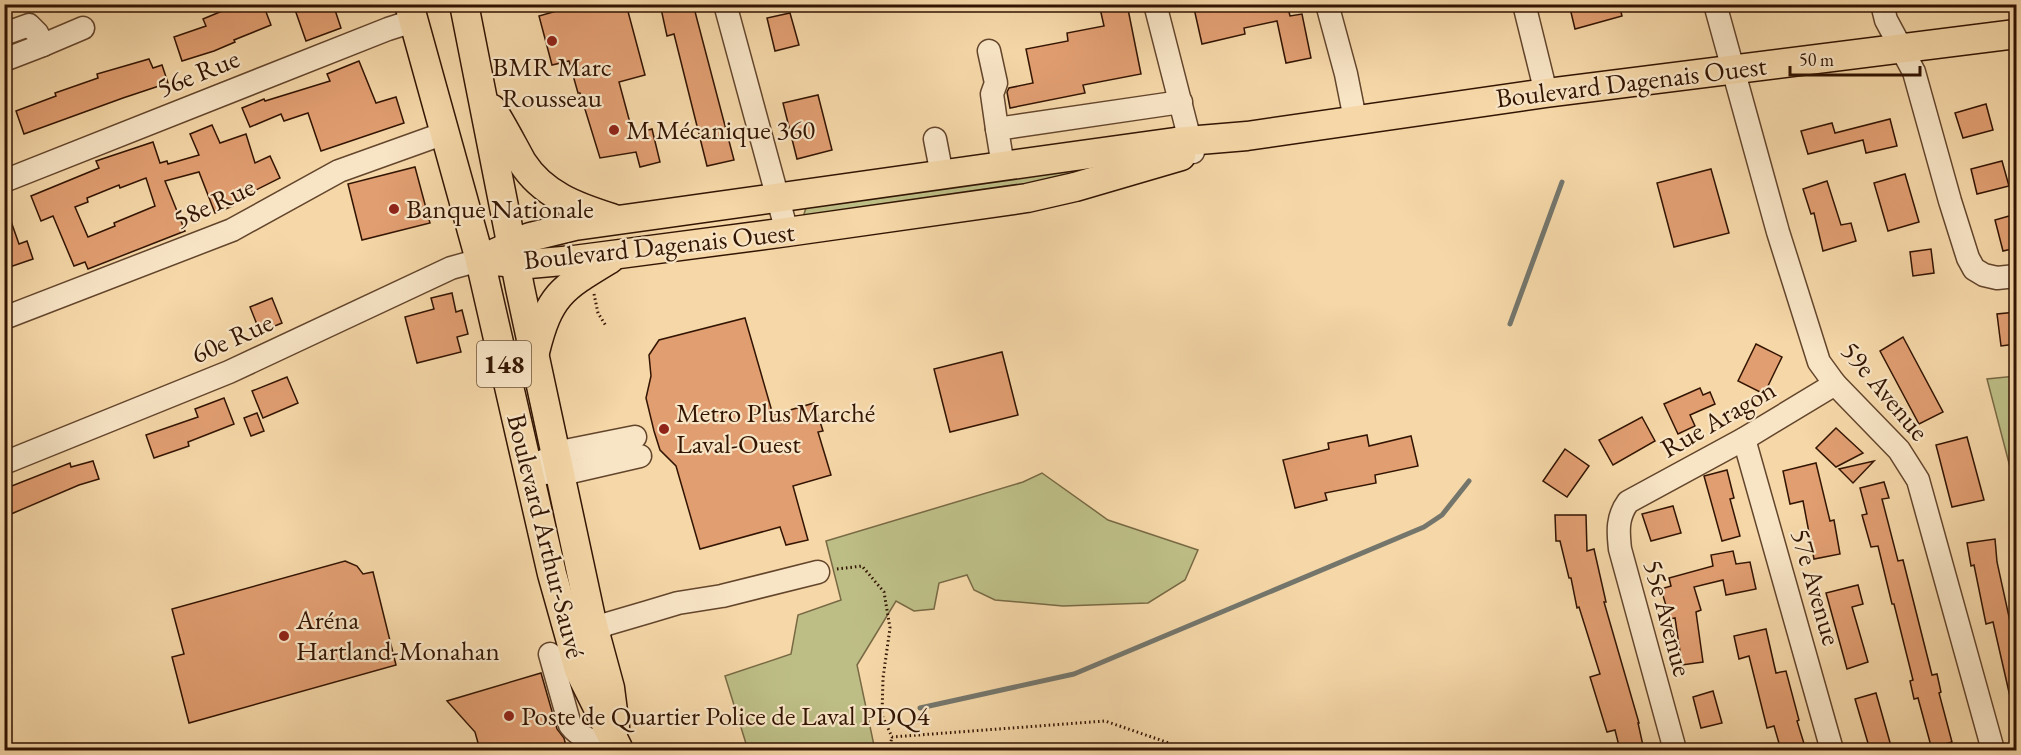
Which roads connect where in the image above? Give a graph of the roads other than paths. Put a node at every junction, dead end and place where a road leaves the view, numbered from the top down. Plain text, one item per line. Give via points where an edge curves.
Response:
1 (464, 4) edge
2 (725, 4) edge
3 (1155, 4) edge
4 (1327, 4) edge
5 (1524, 4) edge
6 (1715, 4) edge
7 (1882, 4) edge
8 (411, 13) edge
9 (84, 28) dead end
10 (4, 34) edge
11 (2016, 34) edge
12 (43, 45) junction
13 (1900, 48) junction
14 (989, 51) dead end
15 (4, 60) edge
16 (1733, 68) junction
17 (1546, 93) junction
18 (482, 95) junction
19 (1181, 102) junction
20 (1355, 119) junction
21 (997, 129) junction
22 (445, 133) junction
23 (935, 139) dead end
24 (1192, 147) junction
25 (1003, 166) junction
26 (7, 173) edge
27 (942, 175) junction
28 (778, 198) junction
29 (621, 220) junction
30 (787, 232) junction
31 (514, 254) junction
32 (617, 255) junction
33 (480, 260) junction
34 (2016, 276) edge
35 (4, 318) edge
36 (535, 354) junction
37 (1835, 384) junction
38 (1744, 439) junction
39 (637, 446) dead end
40 (4, 463) edge
41 (559, 464) junction
42 (529, 470) junction
43 (1629, 502) joint
44 (818, 572) road end
45 (572, 644) junction
46 (618, 749) edge
47 (1675, 750) edge
48 (1832, 750) edge
49 (1993, 750) edge

1 - 18 main road, Boulevard Arthur-Sauvé / 148
2 - 28 street
3 - 19 street
4 - 20 street
5 - 17 street
6 - 16 street, 59e Avenue
7 - 13 street
8 - 22 main road, Boulevard Arthur-Sauvé / 148
8 - 26 street, 56e Rue via 381,32
9 - 12 street
10 - 12 street via 29,25
11 - 13 main road, Boulevard Dagenais Ouest
12 - 15 street
13 - 16 main road, Boulevard Dagenais Ouest
13 - 34 street via 1914,72 1968,258 1974,269 1997,278
14 - 21 street via 996,83 992,94
16 - 17 main road, Boulevard Dagenais Ouest
16 - 37 street, 59e Avenue via 1778,232 1820,362
17 - 20 main road, Boulevard Dagenais Ouest
18 - 29 main road via 523,162 543,186 580,208
18 - 31 main road, Boulevard Arthur-Sauvé / 148
19 - 21 street
19 - 24 street
20 - 24 main road, Boulevard Dagenais Ouest
21 - 25 street
22 - 33 main road, Boulevard Arthur-Sauvé / 148
22 - 35 street, 58e Rue via 339,171 232,230
23 - 27 street
24 - 25 main road, Boulevard Dagenais Ouest
24 - 30 main road, Boulevard Dagenais Ouest via 1046,194
25 - 27 main road, Boulevard Dagenais Ouest
27 - 28 main road, Boulevard Dagenais Ouest
28 - 29 main road, Boulevard Dagenais Ouest
28 - 30 street
29 - 31 main road, Boulevard Dagenais Ouest via 547,232
30 - 32 main road, Boulevard Dagenais Ouest
31 - 32 main road, Boulevard Dagenais Ouest via 544,263
31 - 33 main road, Boulevard Dagenais Ouest
31 - 36 main road, Boulevard Arthur-Sauvé / 148
32 - 36 main road via 555,299 543,322
33 - 40 street, 60e Rue via 460,264 229,372
33 - 42 main road, Boulevard Arthur-Sauvé / 148
36 - 41 main road, Boulevard Arthur-Sauvé / 148
37 - 38 street, Rue Aragon
37 - 49 street, 59e Avenue via 1899,450 1918,480
38 - 43 street, Rue Aragon
38 - 48 street, 57e Avenue
39 - 41 street via 570,450
41 - 42 street
41 - 45 main road, Boulevard Arthur-Sauvé / 148
42 - 45 main road, Boulevard Arthur-Sauvé / 148
43 - 47 street, 55e Avenue via 1617,526 1620,549
44 - 45 street via 722,597 678,603 607,624
45 - 46 main road, Boulevard Arthur-Sauvé / 148 via 579,670

